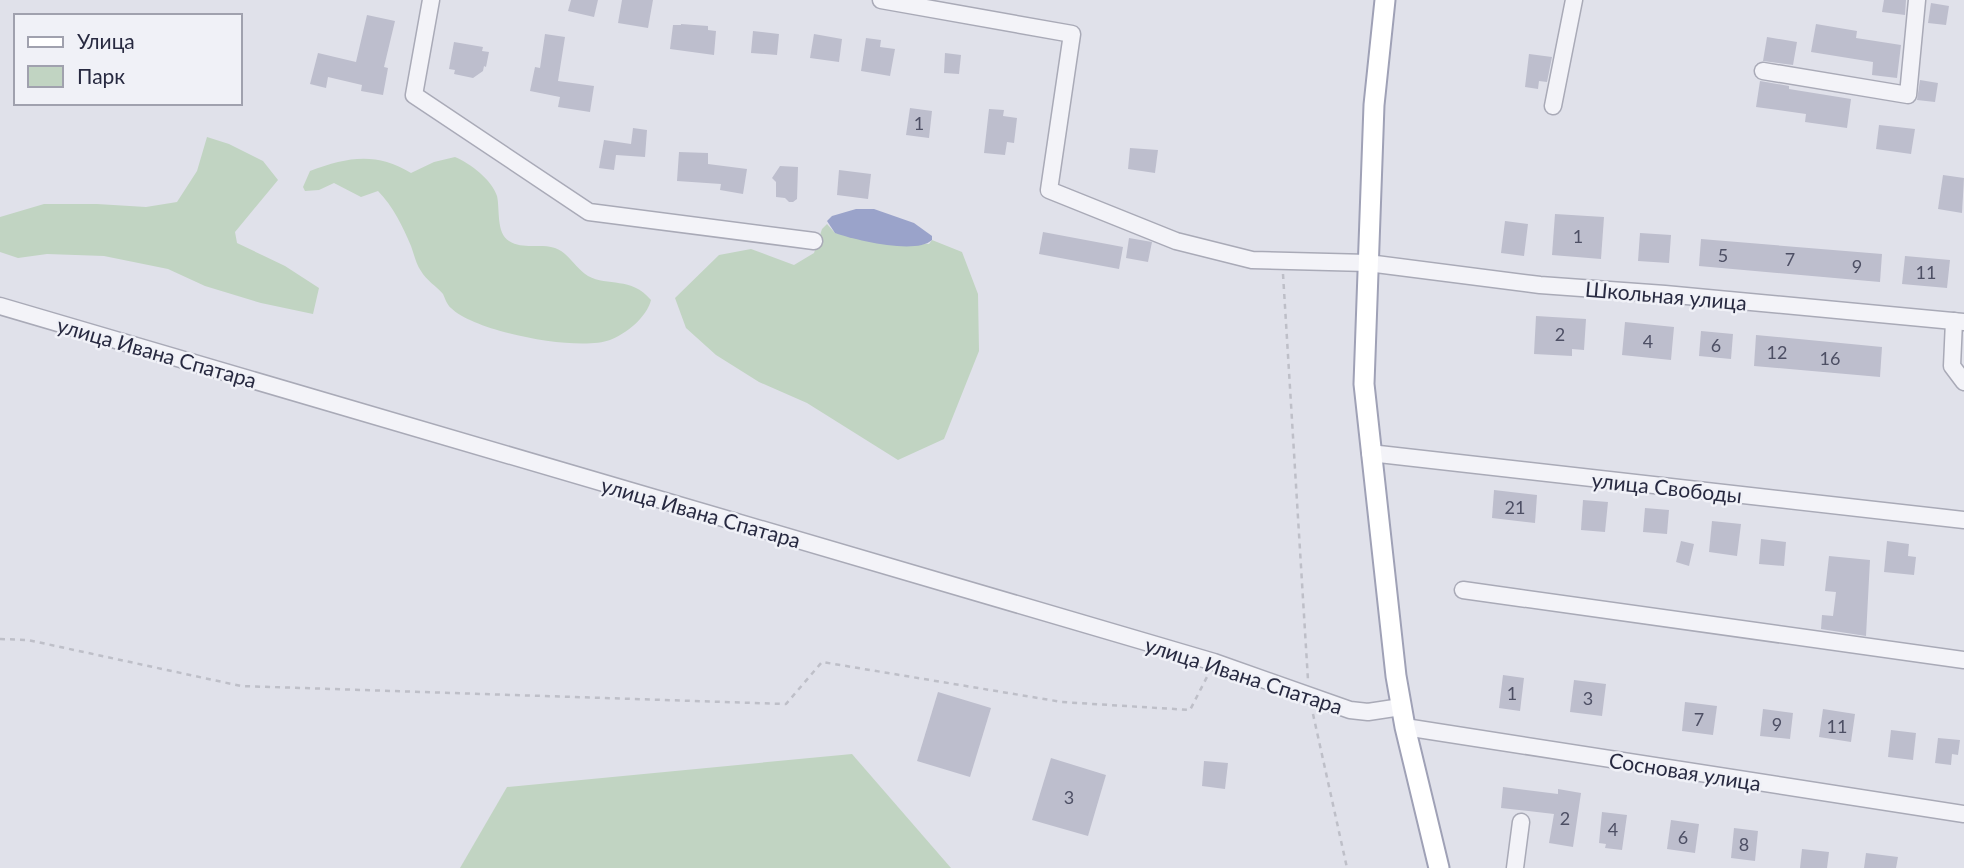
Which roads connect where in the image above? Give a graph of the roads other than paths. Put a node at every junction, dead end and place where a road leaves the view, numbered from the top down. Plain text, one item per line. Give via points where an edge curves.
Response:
1 (431, 0) edge
2 (881, 0) edge
3 (1385, 0) edge
4 (1574, 0) edge
5 (1917, 0) edge
6 (1763, 71) dead end
7 (1552, 106) dead end
8 (814, 241) dead end
9 (1368, 263) junction
10 (0, 306) edge
11 (1959, 321) edge
12 (1964, 382) edge
13 (1370, 453) junction
14 (1964, 520) edge
15 (1463, 590) dead end
16 (1964, 660) edge
17 (1401, 708) junction
18 (1405, 727) junction
19 (1964, 814) edge
20 (1521, 822) dead end
21 (1439, 868) edge
22 (1515, 868) edge

1 - 8 street via 414,95 589,212
2 - 9 street, Школьная улица via 1072,34 1049,190 1176,241 1252,260
3 - 9 main road via 1374,105
4 - 7 street
5 - 6 street via 1909,95
9 - 11 street, Школьная улица via 1539,285
9 - 13 main road via 1364,384
10 - 17 street, улица Ивана Спатара via 1214,662 1350,710
11 - 12 street via 1952,366
13 - 14 street, улица Свободы
13 - 17 main road
15 - 16 street
17 - 18 main road
18 - 19 street, Сосновая улица
18 - 21 main road
20 - 22 street

